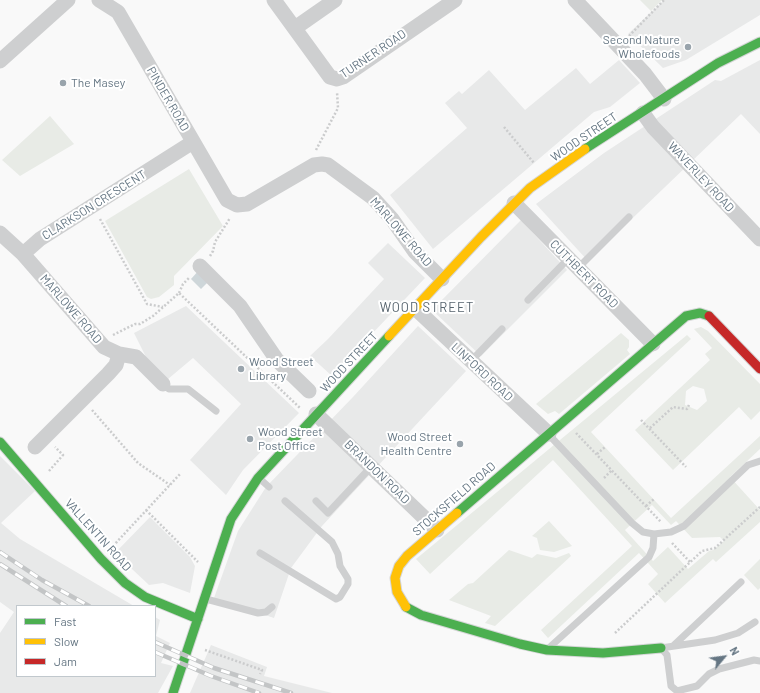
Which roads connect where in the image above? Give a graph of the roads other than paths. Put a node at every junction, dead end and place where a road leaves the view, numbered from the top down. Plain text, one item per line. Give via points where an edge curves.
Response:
1 (68, 0) edge
2 (99, 0) edge
3 (274, 0) edge
4 (335, 0) edge
5 (455, 0) edge
6 (575, 0) edge
7 (295, 28) junction
8 (760, 42) edge
9 (0, 61) edge
10 (664, 99) junction
11 (643, 113) junction
12 (193, 142) junction
13 (514, 203) junction
14 (234, 205) joint
15 (629, 217) dead end
16 (0, 233) edge
17 (760, 239) edge
18 (23, 254) junction
19 (573, 263) junction
20 (200, 266) road end
21 (442, 279) junction
22 (528, 300) dead end
23 (416, 309) junction
24 (502, 329) dead end
25 (654, 344) junction
26 (119, 354) junction
27 (472, 361) junction
28 (760, 369) edge
29 (163, 384) joint
30 (309, 391) dead end
31 (216, 411) dead end
32 (314, 417) junction
33 (549, 434) junction
34 (0, 442) edge
35 (40, 442) road end
36 (760, 461) edge
37 (371, 467) junction
38 (258, 478) junction
39 (269, 487) dead end
40 (285, 501) dead end
41 (316, 501) dead end
42 (437, 530) junction
43 (654, 534) junction
44 (260, 552) dead end
45 (741, 582) dead end
46 (204, 598) junction
47 (272, 607) dead end
48 (198, 619) junction
49 (755, 622) dead end
50 (672, 646) junction
51 (661, 648) junction
52 (547, 650) junction
53 (760, 662) edge
54 (173, 693) edge

1 - 9 street
2 - 12 street, PINDER ROAD via 118,12
3 - 7 street, TURNER ROAD
4 - 7 street
5 - 7 street, TURNER ROAD via 337,79 330,77
6 - 10 street via 650,80
8 - 10 street, WOOD STREET via 718,63
10 - 11 street, WOOD STREET
11 - 13 street, WOOD STREET via 546,177
11 - 17 street, WAVERLEY ROAD via 653,127
12 - 14 street, PINDER ROAD via 227,200
12 - 18 street, CLARKSON CRESCENT via 40,239
13 - 19 street, CUTHBERT ROAD
13 - 21 street, WOOD STREET
14 - 21 street, MARLOWE ROAD via 247,204 314,165 328,165 372,198 392,219 415,252
15 - 19 lane
16 - 18 street
18 - 26 street, MARLOWE ROAD via 100,342
19 - 22 lane
19 - 25 street, CUTHBERT ROAD
20 - 30 street via 240,306 277,360
21 - 23 street, WOOD STREET
23 - 27 street, LINFORD ROAD
23 - 32 street, WOOD STREET
24 - 27 lane
25 - 28 street, STOCKSFIELD ROAD via 686,316 700,313 711,317
25 - 33 street, STOCKSFIELD ROAD
26 - 29 street, MARLOWE ROAD via 136,357
26 - 35 street via 116,365
27 - 33 street, LINFORD ROAD
29 - 31 lane via 169,389 188,389
32 - 37 street, BRANDON ROAD
32 - 38 street, WOOD STREET
33 - 42 street, STOCKSFIELD ROAD
33 - 43 lane via 632,522 643,532
34 - 48 street, VALLENTIN ROAD via 125,583 145,597
36 - 43 lane via 748,465 684,526 671,532
37 - 41 lane via 328,512
37 - 42 street, BRANDON ROAD
38 - 39 lane
38 - 46 street, WOOD STREET via 231,519 226,540
40 - 44 lane via 332,542 348,584 336,599
42 - 52 street, STOCKSFIELD ROAD via 398,566 395,578 398,592 406,607 420,615
43 - 52 lane via 649,557
45 - 50 lane
46 - 47 lane via 258,613 266,612
46 - 48 street, WOOD STREET
48 - 54 street, WOOD STREET
49 - 50 lane via 738,633 715,640
50 - 51 lane
51 - 52 street, STOCKSFIELD ROAD via 594,653
51 - 53 lane via 667,656 671,686 677,691 697,686 709,674 719,669 754,660

